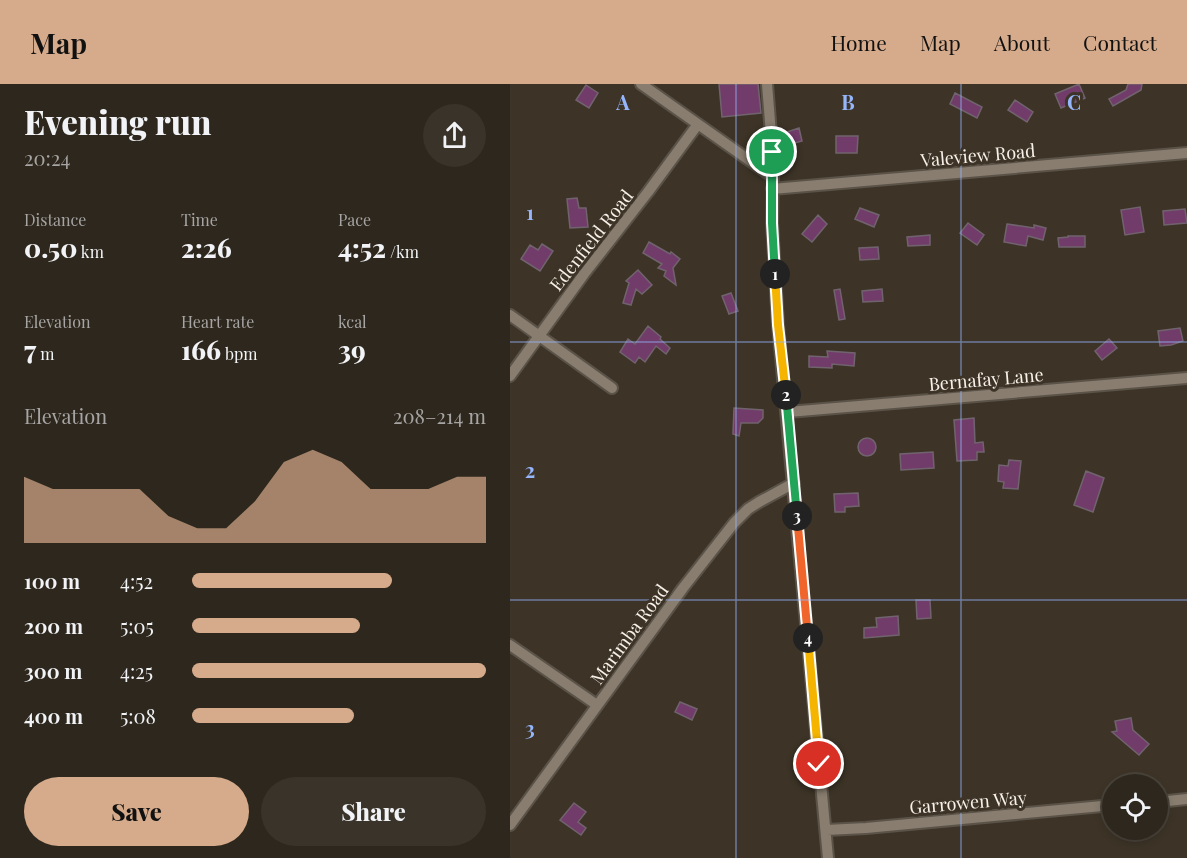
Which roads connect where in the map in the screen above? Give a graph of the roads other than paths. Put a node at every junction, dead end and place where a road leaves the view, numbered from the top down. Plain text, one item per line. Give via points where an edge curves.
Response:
1 (641, 84) edge
2 (767, 84) edge
3 (698, 124) junction
4 (1187, 153) edge
5 (773, 177) junction
6 (772, 189) junction
7 (510, 315) edge
8 (540, 335) junction
9 (510, 376) edge
10 (1187, 378) edge
11 (612, 388) dead end
12 (788, 412) junction
13 (794, 483) junction
14 (510, 645) edge
15 (597, 705) junction
16 (1187, 799) edge
17 (1168, 801) edge
18 (1102, 807) edge
19 (510, 825) edge
20 (826, 830) junction
21 (828, 858) edge

1 - 3 street
2 - 5 street
3 - 5 street
3 - 8 street, Edenfield Road
4 - 6 street, Valeview Road
5 - 6 street
6 - 12 street via 778,325
7 - 8 street
8 - 9 street, Edenfield Road
8 - 11 street
10 - 12 street, Bernafay Lane
12 - 13 street
13 - 15 street, Marimba Road via 759,502 734,523
13 - 20 street
14 - 15 street
15 - 19 street, Marimba Road
16 - 17 street
18 - 20 street, Garrowen Way
20 - 21 street

